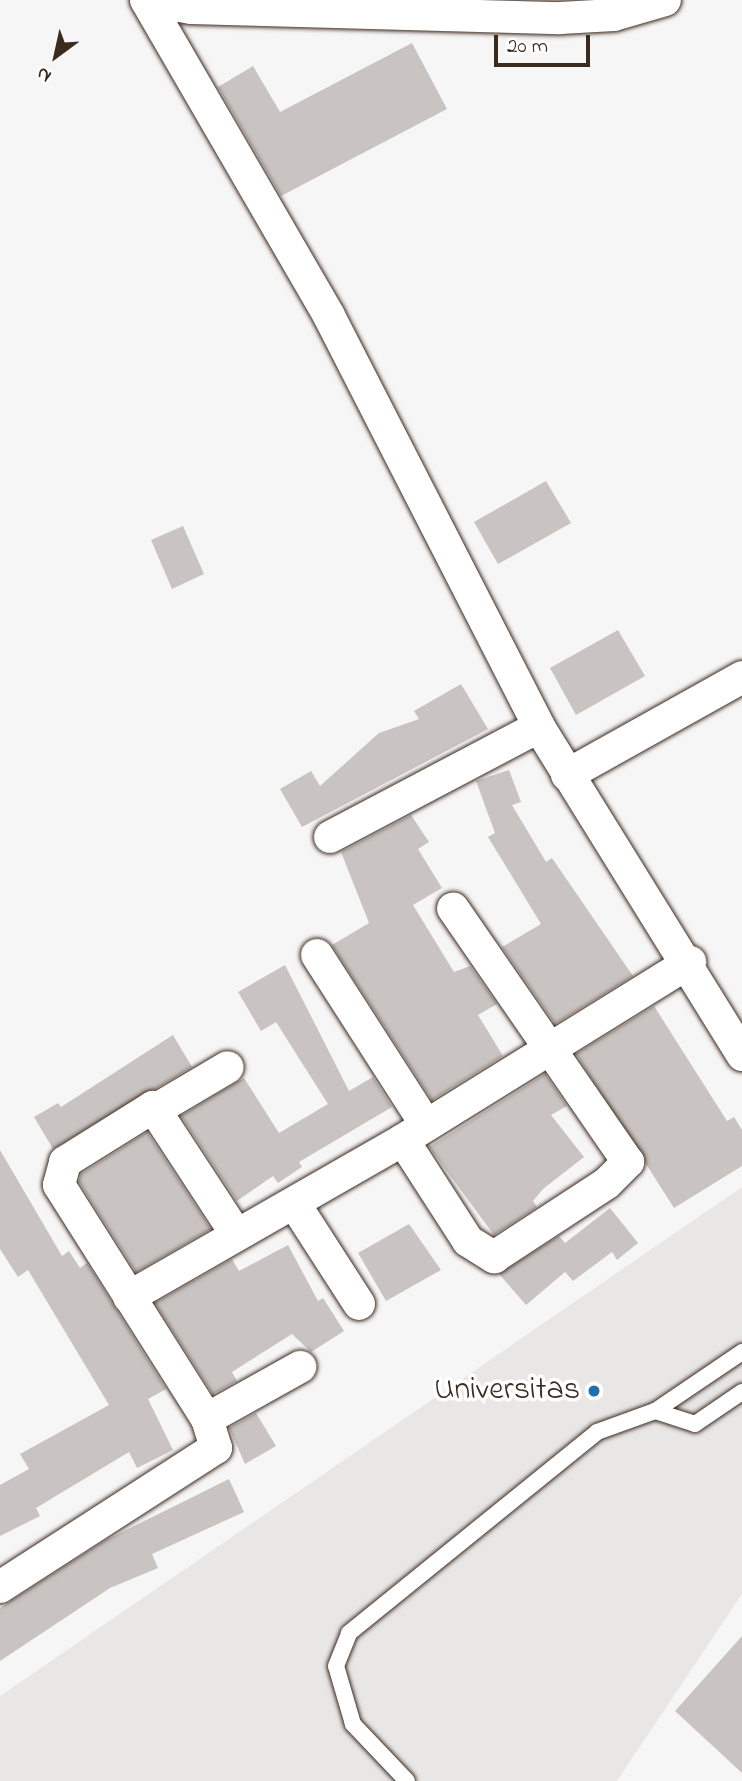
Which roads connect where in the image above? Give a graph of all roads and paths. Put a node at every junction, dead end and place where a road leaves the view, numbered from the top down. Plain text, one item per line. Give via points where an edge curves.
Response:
1 (665, 0) edge
2 (147, 1) edge
3 (742, 677) edge
4 (539, 727) junction
5 (567, 775) junction
6 (330, 837) dead end
7 (453, 908) dead end
8 (317, 955) dead end
9 (690, 962) junction
10 (551, 1047) junction
11 (742, 1055) edge
12 (228, 1067) dead end
13 (157, 1109) junction
14 (414, 1132) junction
15 (294, 1203) junction
16 (236, 1234) junction
17 (129, 1297) junction
18 (359, 1304) dead end
19 (742, 1352) edge
20 (300, 1367) dead end
21 (742, 1392) edge
22 (655, 1411) junction
23 (207, 1419) junction
24 (0, 1587) edge
25 (407, 1781) edge

1 - 2 street via 614,15 560,18 191,8
2 - 4 street via 329,316
3 - 5 street
4 - 5 street
4 - 6 street
5 - 9 street
7 - 10 street
8 - 14 street
9 - 10 street
9 - 11 street
10 - 14 street
10 - 14 street via 628,1162 504,1254 484,1255 468,1241
12 - 13 street
13 - 16 street
13 - 17 street via 146,1108 65,1162 59,1174 59,1185
14 - 15 street
15 - 16 street
15 - 18 street
16 - 17 street
17 - 23 street
19 - 22 lane
20 - 23 street
21 - 22 lane via 695,1424
22 - 25 lane via 597,1432 349,1633 336,1666 354,1724
23 - 24 street via 216,1448 212,1456

